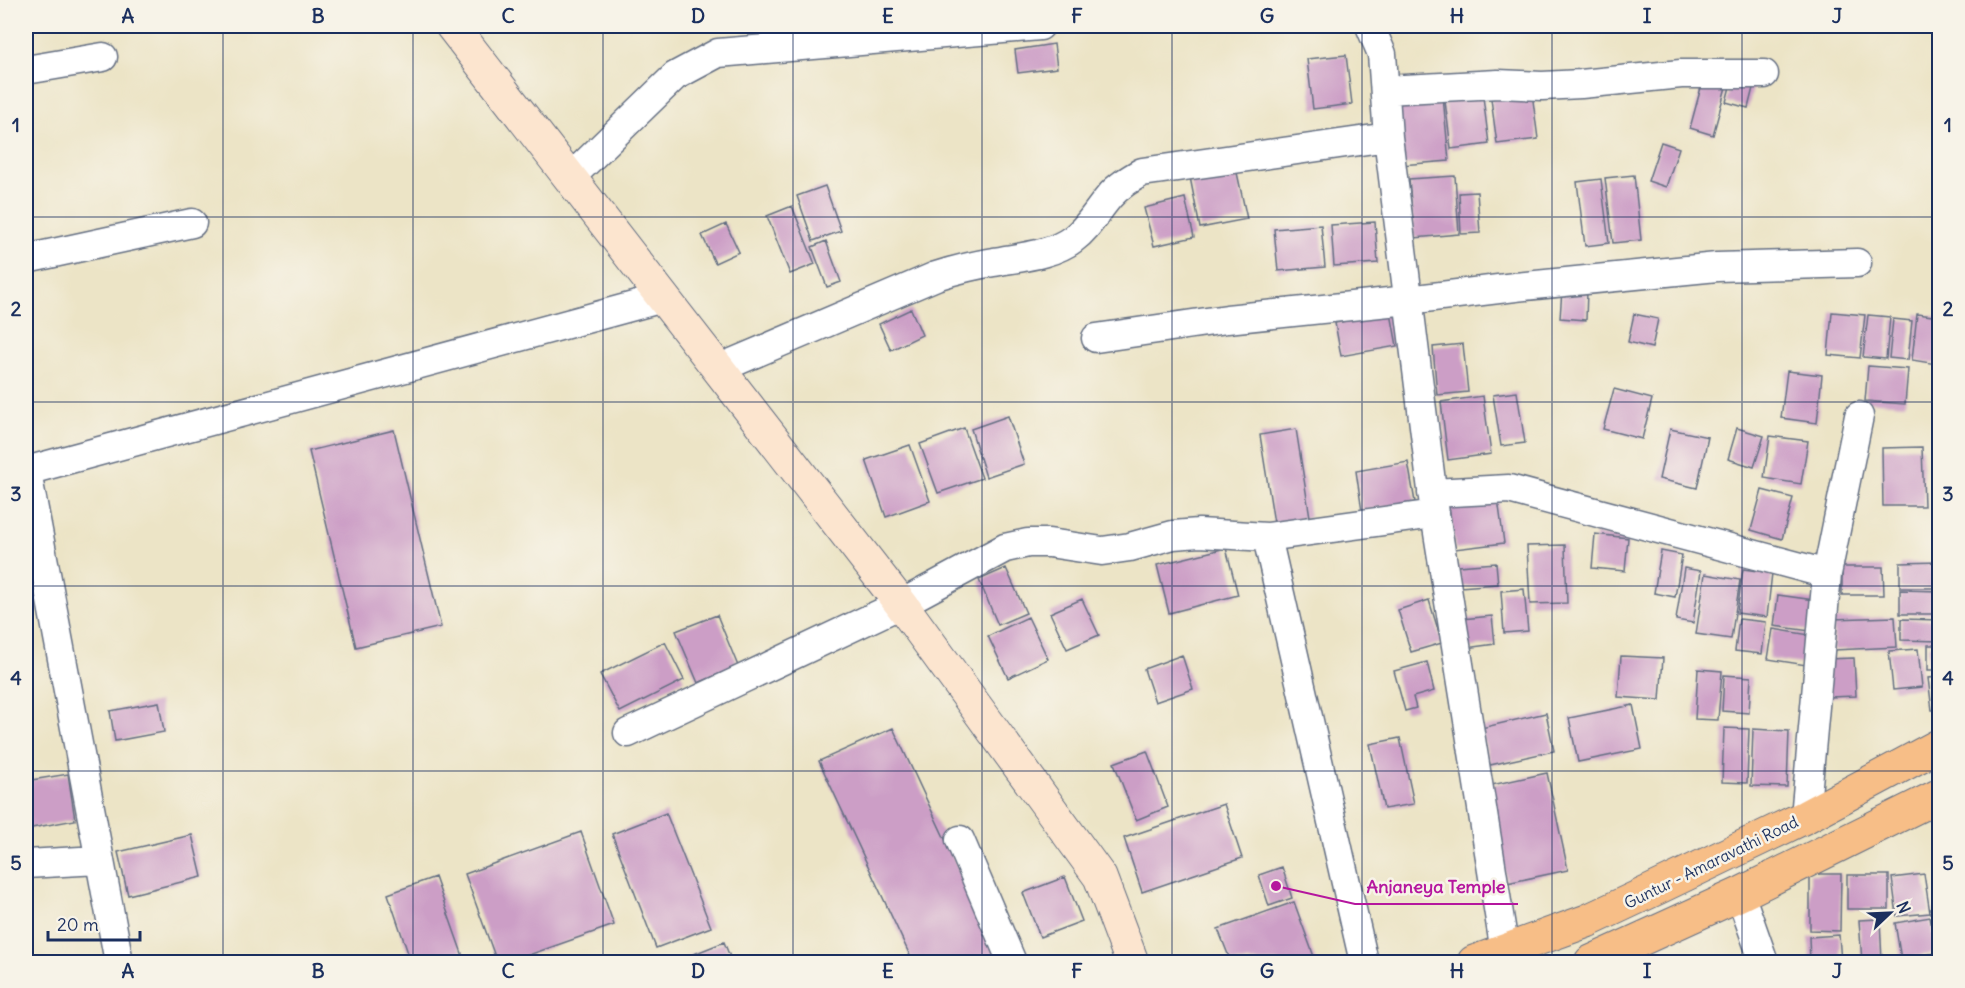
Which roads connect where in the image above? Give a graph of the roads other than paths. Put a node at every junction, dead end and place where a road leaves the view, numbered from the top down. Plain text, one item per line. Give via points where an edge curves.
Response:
1 (452, 26) edge
2 (1040, 26) edge
3 (1370, 26) edge
4 (103, 57) dead end
5 (26, 70) edge
6 (1764, 74) dead end
7 (1384, 90) junction
8 (1388, 137) junction
9 (570, 178) junction
10 (192, 223) dead end
11 (26, 260) edge
12 (1857, 262) dead end
13 (663, 298) junction
14 (1408, 300) junction
15 (1096, 338) dead end
16 (718, 369) junction
17 (1859, 416) dead end
18 (26, 469) edge
19 (1434, 503) junction
20 (1267, 537) junction
21 (1827, 574) junction
22 (901, 603) junction
23 (628, 733) dead end
24 (1940, 745) edge
25 (1940, 795) edge
26 (1805, 817) junction
27 (960, 840) dead end
28 (99, 860) junction
29 (26, 864) edge
30 (1740, 894) junction
31 (1505, 952) junction
32 (119, 963) edge
33 (1012, 963) edge
34 (1132, 963) edge
35 (1364, 963) edge
36 (1474, 963) edge
37 (1591, 963) edge
38 (1764, 963) edge

1 - 9 main road
2 - 9 street via 718,53 675,76
3 - 7 street via 1382,54
4 - 5 street
6 - 7 street via 1681,74 1581,84
7 - 8 street
8 - 14 street
8 - 16 street via 1142,172 1124,182 1074,239 1060,248 936,276
9 - 13 main road
10 - 11 street
12 - 14 street via 1716,267
13 - 16 main road
13 - 18 street
14 - 15 street via 1237,317
14 - 19 street
16 - 22 main road
17 - 21 street
18 - 28 street
19 - 20 street
19 - 21 street via 1509,489
19 - 31 street
20 - 22 street via 1173,535 1102,551 1028,543 1005,548
20 - 35 street
21 - 26 street
22 - 23 street
22 - 34 main road via 1100,877
24 - 26 main road, Guntur - Amaravathi Road
25 - 30 main road
26 - 31 main road, Guntur - Amaravathi Road via 1587,921
27 - 33 street
28 - 29 street
28 - 32 street
30 - 37 main road
30 - 38 street
31 - 36 main road, Guntur - Amaravathi Road

